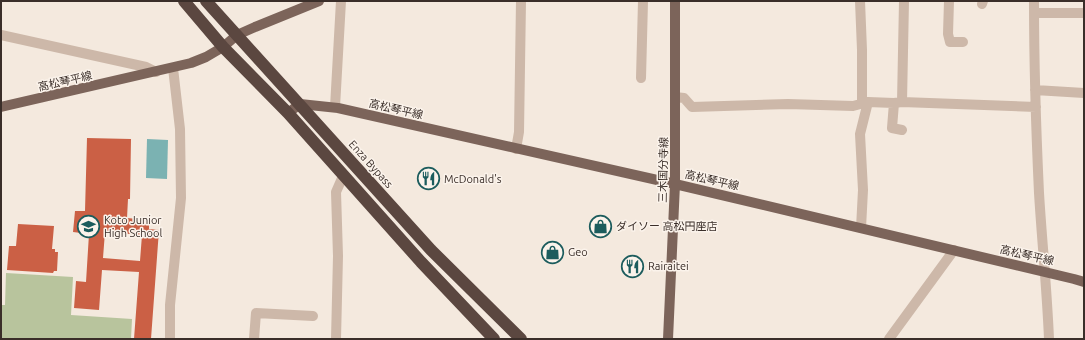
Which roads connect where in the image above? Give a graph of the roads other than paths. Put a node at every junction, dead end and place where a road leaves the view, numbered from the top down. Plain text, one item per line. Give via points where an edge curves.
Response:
1 (184, 1) edge
2 (206, 1) edge
3 (319, 1) edge
4 (341, 1) edge
5 (521, 1) edge
6 (643, 1) edge
7 (675, 1) edge
8 (860, 1) edge
9 (904, 1) edge
10 (949, 1) edge
11 (1034, 1) edge
12 (1034, 13) junction
13 (1084, 13) edge
14 (1, 34) edge
15 (237, 35) junction
16 (964, 42) dead end
17 (224, 47) junction
18 (173, 68) junction
19 (156, 72) junction
20 (641, 78) dead end
21 (1036, 90) junction
22 (1084, 93) edge
23 (676, 97) junction
24 (865, 103) junction
25 (898, 103) junction
26 (300, 104) junction
27 (1, 107) edge
28 (335, 107) junction
29 (1036, 107) junction
30 (288, 114) junction
31 (902, 130) dead end
32 (516, 149) junction
33 (343, 176) junction
34 (675, 184) junction
35 (861, 228) junction
36 (954, 250) junction
37 (1045, 272) junction
38 (1084, 282) edge
39 (313, 316) dead end
40 (170, 339) edge
41 (255, 339) edge
42 (336, 339) edge
43 (494, 339) edge
44 (521, 339) edge
45 (668, 339) edge
46 (889, 339) edge
47 (1049, 339) edge

1 - 17 highway
2 - 15 highway, Enza Bypass
3 - 15 main road, 高松琴平線
4 - 28 street
5 - 32 street via 519,132
6 - 20 street
7 - 23 main road, 三木国分寺線
8 - 24 street
9 - 25 street
10 - 16 street via 950,42
11 - 12 street
12 - 13 street
12 - 21 street
14 - 19 street via 146,67
15 - 17 main road, 高松琴平線
15 - 26 highway, Enza Bypass
17 - 18 main road, 高松琴平線 via 206,57
17 - 30 highway
18 - 19 main road, 高松琴平線
18 - 40 street via 180,129 180,198 170,305
19 - 27 main road, 高松琴平線
21 - 22 street
21 - 29 street
23 - 24 street via 684,98 692,107 788,104 853,106
23 - 34 main road, 三木国分寺線
24 - 25 street
24 - 35 street via 860,134 863,190
25 - 29 street
25 - 31 street via 892,128
26 - 28 main road, 高松琴平線
26 - 30 main road
26 - 44 highway, Enza Bypass via 431,250
28 - 32 main road, 高松琴平線
29 - 37 street
30 - 33 highway
32 - 34 main road, 高松琴平線
33 - 42 street via 336,192
33 - 43 highway
34 - 35 main road, 高松琴平線
34 - 45 main road, 三木国分寺線
35 - 36 main road, 高松琴平線
36 - 37 main road, 高松琴平線
36 - 46 street
37 - 38 main road, 高松琴平線
37 - 47 street
39 - 41 street via 256,313

